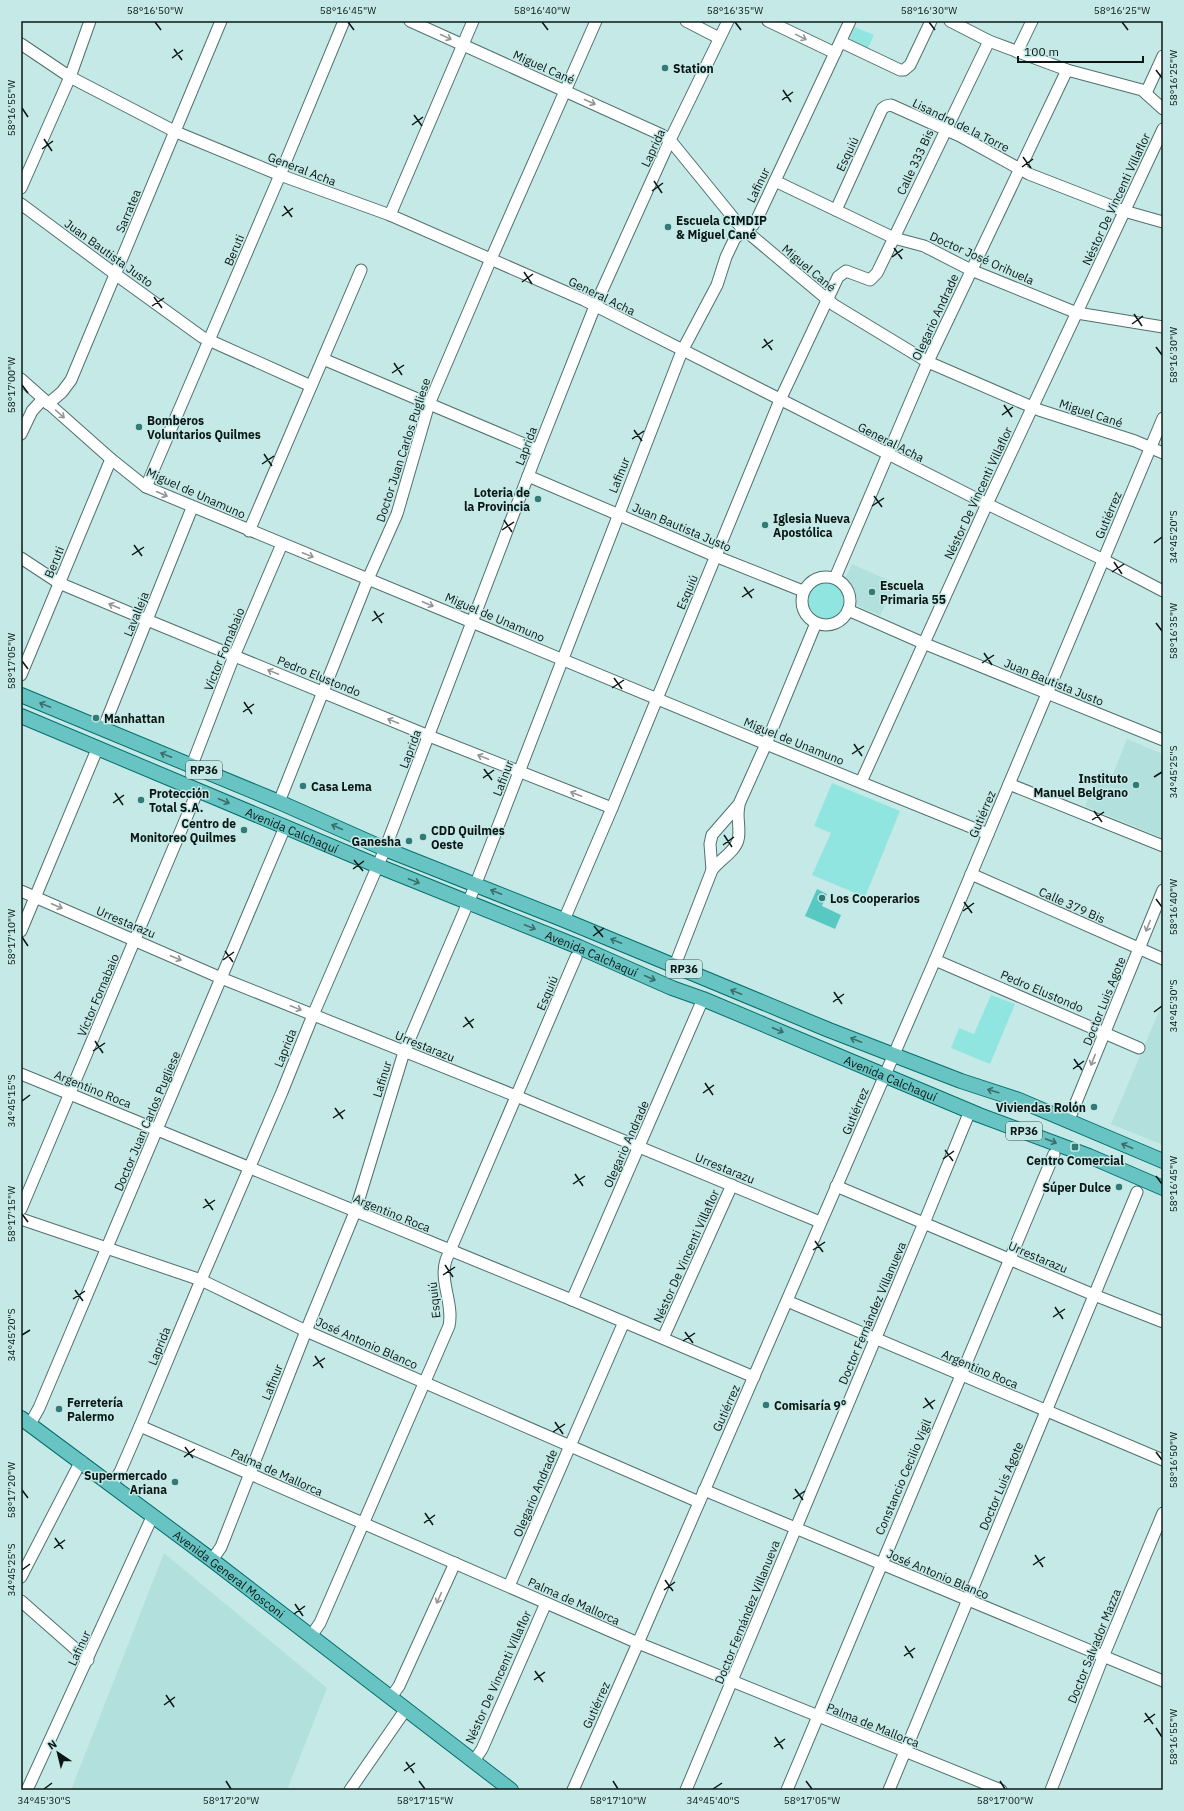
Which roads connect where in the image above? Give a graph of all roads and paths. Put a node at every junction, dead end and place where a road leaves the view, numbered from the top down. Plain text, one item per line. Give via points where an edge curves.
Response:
1 (90, 21) edge
2 (221, 21) edge
3 (344, 21) edge
4 (410, 21) edge
5 (473, 21) edge
6 (596, 21) edge
7 (686, 21) edge
8 (728, 21) edge
9 (768, 21) edge
10 (850, 21) edge
11 (931, 21) edge
12 (950, 21) edge
13 (1032, 21) edge
14 (719, 38) junction
15 (989, 41) junction
16 (841, 42) junction
17 (21, 44) edge
18 (463, 45) junction
19 (1017, 52) junction
20 (835, 54) junction
21 (1163, 56) edge
22 (1067, 70) junction
23 (70, 77) junction
24 (565, 91) junction
25 (1146, 93) junction
26 (882, 109) joint
27 (1163, 109) edge
28 (1163, 129) edge
29 (945, 130) junction
30 (176, 132) junction
31 (670, 140) junction
32 (1021, 170) junction
33 (280, 175) junction
34 (775, 181) junction
35 (21, 188) edge
36 (21, 204) edge
37 (836, 210) junction
38 (1124, 211) junction
39 (390, 215) junction
40 (1163, 222) edge
41 (745, 231) junction
42 (894, 238) junction
43 (491, 259) junction
44 (361, 270) dead end
45 (971, 270) junction
46 (115, 274) junction
47 (838, 277) joint
48 (826, 300) junction
49 (595, 306) junction
50 (1077, 313) junction
51 (1163, 327) edge
52 (209, 341) junction
53 (682, 351) junction
54 (323, 359) junction
55 (928, 362) junction
56 (21, 379) edge
57 (311, 386) junction
58 (780, 400) junction
59 (46, 401) junction
60 (429, 404) junction
61 (1032, 407) junction
62 (1163, 418) edge
63 (21, 434) edge
64 (1150, 447) junction
65 (538, 450) junction
66 (1163, 453) edge
67 (887, 454) junction
68 (110, 459) junction
69 (528, 476) junction
70 (146, 487) junction
71 (987, 504) junction
72 (192, 508) junction
73 (618, 514) junction
74 (250, 531) junction
75 (282, 544) junction
76 (716, 556) junction
77 (21, 558) edge
78 (1104, 560) junction
79 (835, 578) junction
80 (368, 579) junction
81 (59, 583) junction
82 (804, 591) junction
83 (1163, 591) edge
84 (848, 610) junction
85 (147, 620) junction
86 (472, 622) junction
87 (816, 623) junction
88 (923, 643) junction
89 (234, 656) junction
90 (563, 660) junction
91 (21, 676) edge
92 (324, 692) junction
93 (1047, 693) junction
94 (21, 695) edge
95 (656, 698) junction
96 (21, 716) edge
97 (103, 729) junction
98 (429, 736) junction
99 (1163, 740) edge
100 (766, 744) junction
101 (98, 747) junction
102 (192, 765) junction
103 (519, 772) junction
104 (861, 782) junction
105 (1009, 784) junction
106 (198, 790) junction
107 (280, 802) junction
108 (739, 804) junction
109 (612, 808) junction
110 (285, 827) junction
111 (988, 834) junction
112 (1163, 846) edge
113 (385, 849) junction
114 (378, 866) junction
115 (712, 870) junction
116 (971, 874) junction
117 (476, 884) junction
118 (1163, 890) edge
119 (21, 891) edge
120 (36, 897) junction
121 (468, 902) junction
122 (564, 920) junction
123 (21, 931) edge
124 (135, 940) junction
125 (1140, 948) junction
126 (576, 957) dead end
127 (1163, 959) edge
128 (934, 960) junction
129 (675, 965) junction
130 (222, 978) junction
131 (703, 999) junction
132 (313, 1015) junction
133 (1105, 1032) junction
134 (1139, 1048) dead end
135 (404, 1052) junction
136 (893, 1054) junction
137 (21, 1074) edge
138 (884, 1074) junction
139 (70, 1094) junction
140 (516, 1096) junction
141 (970, 1111) junction
142 (1068, 1122) junction
143 (158, 1130) junction
144 (639, 1147) junction
145 (1054, 1154) dead end
146 (1163, 1161) edge
147 (249, 1167) junction
148 (732, 1185) junction
149 (836, 1186) junction
150 (1163, 1188) edge
151 (1137, 1192) dead end
152 (21, 1209) edge
153 (355, 1212) junction
154 (21, 1219) edge
155 (820, 1222) junction
156 (924, 1223) junction
157 (106, 1249) junction
158 (451, 1250) junction
159 (1009, 1259) junction
160 (201, 1280) junction
161 (1094, 1295) junction
162 (572, 1300) junction
163 (787, 1301) junction
164 (624, 1322) junction
165 (1163, 1322) edge
166 (306, 1330) junction
167 (663, 1338) junction
168 (874, 1339) junction
169 (960, 1375) junction
170 (754, 1377) junction
171 (424, 1382) junction
172 (1047, 1411) junction
173 (26, 1421) edge
174 (140, 1426) junction
175 (570, 1446) junction
176 (1163, 1460) edge
177 (81, 1461) junction
178 (249, 1474) junction
179 (112, 1485) junction
180 (704, 1490) junction
181 (699, 1502) junction
182 (1163, 1513) edge
183 (153, 1515) junction
184 (363, 1523) junction
185 (795, 1528) junction
186 (212, 1560) junction
187 (455, 1563) junction
188 (881, 1564) junction
189 (21, 1577) edge
190 (509, 1586) junction
191 (967, 1600) junction
192 (21, 1601) edge
193 (546, 1603) junction
194 (311, 1636) junction
195 (638, 1643) junction
196 (1103, 1657) junction
197 (88, 1660) junction
198 (732, 1681) junction
199 (1163, 1681) edge
200 (391, 1697) junction
201 (406, 1709) junction
202 (818, 1716) junction
203 (905, 1752) junction
204 (474, 1761) junction
205 (27, 1786) edge
206 (507, 1789) edge
207 (350, 1790) edge
208 (573, 1790) edge
209 (686, 1790) edge
210 (787, 1790) edge
211 (889, 1790) edge
212 (1001, 1790) edge
213 (1051, 1790) edge

1 - 23 street
2 - 30 street, Sarratea
3 - 33 street, Beruti
4 -> 18 street, Miguel Cané
5 - 18 street
6 - 24 street, Doctor Juan Carlos Pugliese
7 - 14 street
8 - 14 street, Laprida
9 -> 20 street
10 - 16 street, Lafinur
11 - 16 street via 910,65 904,70
12 - 15 street
13 - 19 street
14 - 31 street, Laprida
15 - 19 street
15 - 29 street, Calle 333 Bis
16 - 20 street, Lafinur
17 - 23 street, General Acha
18 - 24 street, Miguel Cané
18 - 39 street
19 - 22 street
20 - 34 street, Lafinur
21 - 25 street
22 - 25 street via 1136,88
22 - 32 street, Olegario Andrade
23 - 30 street, General Acha
23 - 35 street
24 -> 31 street, Miguel Cané
24 - 43 street, Doctor Juan Carlos Pugliese
25 - 27 street
26 - 29 street, Lisandro de la Torre via 891,105
26 - 37 street, Esquiú
28 - 38 street, Néstor De Vincenti Villaflor
29 - 32 street, Lisandro de la Torre
29 - 42 street, Calle 333 Bis
30 - 33 street, General Acha
30 - 46 street, Sarratea
31 - 41 street, Miguel Cané
31 - 49 street, Laprida
32 - 38 street, Lisandro de la Torre
32 - 45 street, Olegario Andrade
33 - 39 street, General Acha
33 - 52 street, Beruti
34 - 37 street, Doctor José Orihuela
34 - 41 street, Lafinur via 757,219
36 - 46 street, Juan Bautista Justo
37 - 42 street, Doctor José Orihuela
38 - 40 street, Lisandro de la Torre
38 - 50 street, Néstor De Vincenti Villaflor
39 - 43 street, General Acha
41 - 48 street, Miguel Cané
41 - 53 street, Lafinur via 735,238 717,285
42 - 45 street, Doctor José Orihuela via 924,246
42 - 47 street, Calle 333 Bis via 877,273 870,280 846,271
43 - 49 street, General Acha
43 - 60 street, Doctor Juan Carlos Pugliese
44 - 54 street
45 - 50 street, Doctor José Orihuela
45 - 55 street, Olegario Andrade
46 - 52 street, Juan Bautista Justo
46 - 59 street, Sarratea via 71,380 62,392
47 - 48 street, Esquiú
48 - 55 street, Miguel Cané
48 - 58 street, Esquiú
49 - 53 street, General Acha
49 - 65 street, Laprida
50 - 51 street, Doctor José Orihuela
50 - 61 street, Néstor De Vincenti Villaflor
52 - 57 street, Juan Bautista Justo
52 - 70 street, Beruti
53 - 58 street, General Acha
53 - 73 street, Lafinur
54 - 57 street
54 - 60 street
55 - 61 street, Miguel Cané
55 - 67 street, Olegario Andrade
56 - 59 street, Miguel de Unamuno
57 - 74 street
58 - 67 street, General Acha
58 - 76 street, Esquiú
59 - 63 street, Sarratea via 32,411
59 -> 68 street, Miguel de Unamuno
60 - 65 street
60 - 80 street, Doctor Juan Carlos Pugliese via 397,514
61 - 64 street, Miguel Cané
61 - 71 street, Néstor De Vincenti Villaflor
62 - 64 street, Gutiérrez
64 - 66 street, Miguel Cané
64 - 78 street, Gutiérrez
65 - 69 street, Laprida
67 - 71 street, General Acha
67 - 79 street, Olegario Andrade
68 - 70 street, Miguel de Unamuno
68 - 81 street, Beruti
69 - 73 street, Juan Bautista Justo
69 - 86 street, Laprida
70 -> 72 street, Miguel de Unamuno
71 - 78 street, General Acha
71 - 88 street, Néstor De Vincenti Villaflor
72 - 74 street, Miguel de Unamuno
72 - 85 street, Lavalleja
73 - 76 street, Juan Bautista Justo
73 - 90 street, Lafinur
74 - 75 street, Miguel de Unamuno
75 -> 80 street, Miguel de Unamuno
75 - 89 street, Víctor Fornabaio
76 - 82 street, Juan Bautista Justo
76 - 95 street, Esquiú
77 - 81 street, Pedro Elustondo
78 - 83 street, General Acha
78 - 93 street, Gutiérrez
79 - 82 street via 813,580
79 - 84 street via 846,588 849,595
80 -> 86 street, Miguel de Unamuno
80 - 92 street, Doctor Juan Carlos Pugliese
85 -> 81 street, Pedro Elustondo
81 - 91 street, Beruti
82 - 87 street via 802,606 810,619
84 - 87 street via 838,621 824,625
84 - 88 street, Juan Bautista Justo
85 - 89 street, Pedro Elustondo
85 - 97 street, Lavalleja
86 - 90 street, Miguel de Unamuno
86 - 98 street, Laprida
87 - 100 street
88 - 93 street, Juan Bautista Justo
88 - 104 street, Néstor De Vincenti Villaflor
92 -> 89 street, Pedro Elustondo
89 - 102 street, Víctor Fornabaio
90 - 95 street, Miguel de Unamuno
90 - 103 street, Lafinur
98 -> 92 street, Pedro Elustondo
92 - 107 street, Doctor Juan Carlos Pugliese
93 - 99 street, Juan Bautista Justo
93 - 105 street, Gutiérrez
97 -> 94 main road, Avenida Calchaquí / RP36
95 - 100 street, Miguel de Unamuno
95 - 109 street, Esquiú
96 - 101 main road, Avenida Calchaquí / RP36
102 -> 97 main road, Avenida Calchaquí / RP36
103 -> 98 street, Pedro Elustondo
98 - 113 street, Laprida
100 - 104 street, Miguel de Unamuno
100 - 108 street
101 - 106 main road, Avenida Calchaquí / RP36
101 - 120 street
102 - 107 main road, Avenida Calchaquí / RP36
109 -> 103 street, Pedro Elustondo
103 - 117 street, Lafinur
104 - 111 street, Miguel de Unamuno
105 - 111 street, Gutiérrez
105 - 112 street
106 -> 110 main road, Avenida Calchaquí / RP36
106 - 124 street, Víctor Fornabaio
113 -> 107 main road, Avenida Calchaquí / RP36
108 - 115 street via 712,835
108 - 115 street via 739,835 736,845
109 - 122 street, Esquiú
110 - 114 main road, Avenida Calchaquí / RP36
110 - 130 street, Doctor Juan Carlos Pugliese
111 - 116 street, Gutiérrez
113 - 114 street, Laprida
113 - 117 main road, Avenida Calchaquí / RP36
114 -> 121 main road, Avenida Calchaquí / RP36
114 - 132 street, Laprida
115 - 129 street
116 - 125 street, Calle 379 Bis
116 - 128 street, Gutiérrez
117 - 121 street, Lafinur
122 -> 117 main road, Avenida Calchaquí / RP36
118 -> 125 street, Doctor Luis Agote
119 - 120 street, Urrestarazu
120 - 123 street
120 -> 124 street, Urrestarazu
121 -> 131 main road, Avenida Calchaquí / RP36
121 - 135 street, Lafinur
129 -> 122 main road, Avenida Calchaquí / RP36
124 -> 130 street, Urrestarazu
124 - 139 street, Víctor Fornabaio
125 - 127 street, Calle 379 Bis
125 - 133 street, Doctor Luis Agote
126 - 140 street, Esquiú
128 - 133 street, Pedro Elustondo
128 - 136 street, Gutiérrez
136 -> 129 main road, Avenida Calchaquí / RP36
130 -> 132 street, Urrestarazu
130 - 143 street, Doctor Juan Carlos Pugliese
131 -> 138 main road, Avenida Calchaquí / RP36
131 - 144 street, Olegario Andrade
132 - 135 street, Urrestarazu
132 - 147 street, Laprida
133 - 134 street, Pedro Elustondo
133 -> 142 street, Doctor Luis Agote
135 - 140 street, Urrestarazu
135 - 153 street, Lafinur
136 - 138 street, Gutiérrez
142 -> 136 main road, Avenida Calchaquí / RP36 via 1019,1100
137 - 139 street, Argentino Roca
138 - 141 main road, Avenida Calchaquí / RP36
138 - 149 street, Gutiérrez
139 - 143 street, Argentino Roca
139 - 152 street, Víctor Fornabaio
140 - 144 street, Urrestarazu
140 - 158 street, Esquiú
141 -> 150 main road, Avenida Calchaquí / RP36 via 1089,1156
141 - 156 street, Doctor Fernández Villanueva
146 -> 142 main road, Avenida Calchaquí / RP36
143 - 147 street, Argentino Roca
143 - 157 street, Doctor Juan Carlos Pugliese
144 - 148 street, Urrestarazu
144 - 162 street, Olegario Andrade
145 - 159 street, Constancio Cecilio Vigil
147 - 153 street, Argentino Roca
147 - 160 street, Laprida
148 - 155 street, Urrestarazu
148 - 167 street, Néstor De Vincenti Villaflor
149 - 155 street, Gutiérrez
149 - 156 street, Urrestarazu
151 - 161 street, Doctor Luis Agote
153 - 158 street, Argentino Roca
153 - 166 street, Lafinur
154 - 157 street, José Antonio Blanco
155 - 163 street, Gutiérrez
156 - 159 street, Urrestarazu
156 - 168 street, Doctor Fernández Villanueva
157 - 160 street, José Antonio Blanco
157 - 173 street, Doctor Juan Carlos Pugliese via 39,1408
158 - 162 street, Argentino Roca
158 - 171 street, Esquiú via 444,1270 450,1320
159 - 161 street, Urrestarazu
159 - 169 street, Constancio Cecilio Vigil
160 - 166 street, José Antonio Blanco
160 - 174 street, Laprida
161 - 165 street, Urrestarazu
161 - 172 street, Doctor Luis Agote
162 - 164 street, Argentino Roca
163 - 168 street, Argentino Roca
163 - 170 street, Gutiérrez
164 - 167 street, Argentino Roca
164 - 175 street, Olegario Andrade
166 - 171 street, José Antonio Blanco
166 - 178 street, Lafinur
167 - 170 street, Argentino Roca
168 - 169 street, Argentino Roca
168 - 185 street, Doctor Fernández Villanueva
169 - 172 street, Argentino Roca
169 - 188 street, Constancio Cecilio Vigil
170 - 180 street, Gutiérrez
171 - 175 street, José Antonio Blanco
171 - 184 street, Esquiú
172 - 176 street, Argentino Roca
172 - 191 street, Doctor Luis Agote
173 - 177 main road, Avenida General Mosconi
174 - 178 street, Palma de Mallorca
174 - 179 street, Laprida
175 - 181 street, José Antonio Blanco
175 - 190 street, Olegario Andrade
177 - 179 main road, Avenida General Mosconi
177 - 189 street
178 - 184 street, Palma de Mallorca
178 - 186 street, Lafinur via 221,1546
179 - 183 main road, Avenida General Mosconi
180 - 181 street, Gutiérrez
180 - 185 street, José Antonio Blanco
181 - 195 street, Gutiérrez
182 - 196 street, Doctor Salvador Mazza
183 - 186 main road, Avenida General Mosconi
183 - 197 street, Lafinur
184 - 187 street, Palma de Mallorca
184 - 194 street, Esquiú via 320,1623
185 - 188 street, José Antonio Blanco
185 - 198 street, Doctor Fernández Villanueva
186 - 194 main road, Avenida General Mosconi
187 - 190 street, Palma de Mallorca
187 -> 200 street via 399,1686
188 - 191 street, José Antonio Blanco
188 - 202 street, Constancio Cecilio Vigil
190 - 193 street, Palma de Mallorca
191 - 196 street, José Antonio Blanco
191 - 203 street, Doctor Luis Agote
192 - 197 street
193 - 195 street, Palma de Mallorca
193 - 204 street, Néstor De Vincenti Villaflor via 482,1749
194 - 200 main road, Avenida General Mosconi
195 - 198 street, Palma de Mallorca
195 - 208 street, Gutiérrez
196 - 199 street, José Antonio Blanco
196 - 213 street, Doctor Salvador Mazza
197 - 205 street, Lafinur
198 - 202 street, Palma de Mallorca
198 - 209 street, Doctor Fernández Villanueva
200 - 201 main road, Avenida General Mosconi
201 - 204 main road, Avenida General Mosconi
201 - 207 street
202 - 203 street, Palma de Mallorca
202 - 210 street, Constancio Cecilio Vigil
203 - 211 street, Doctor Luis Agote
203 - 212 street, Palma de Mallorca
204 - 206 main road, Avenida General Mosconi

